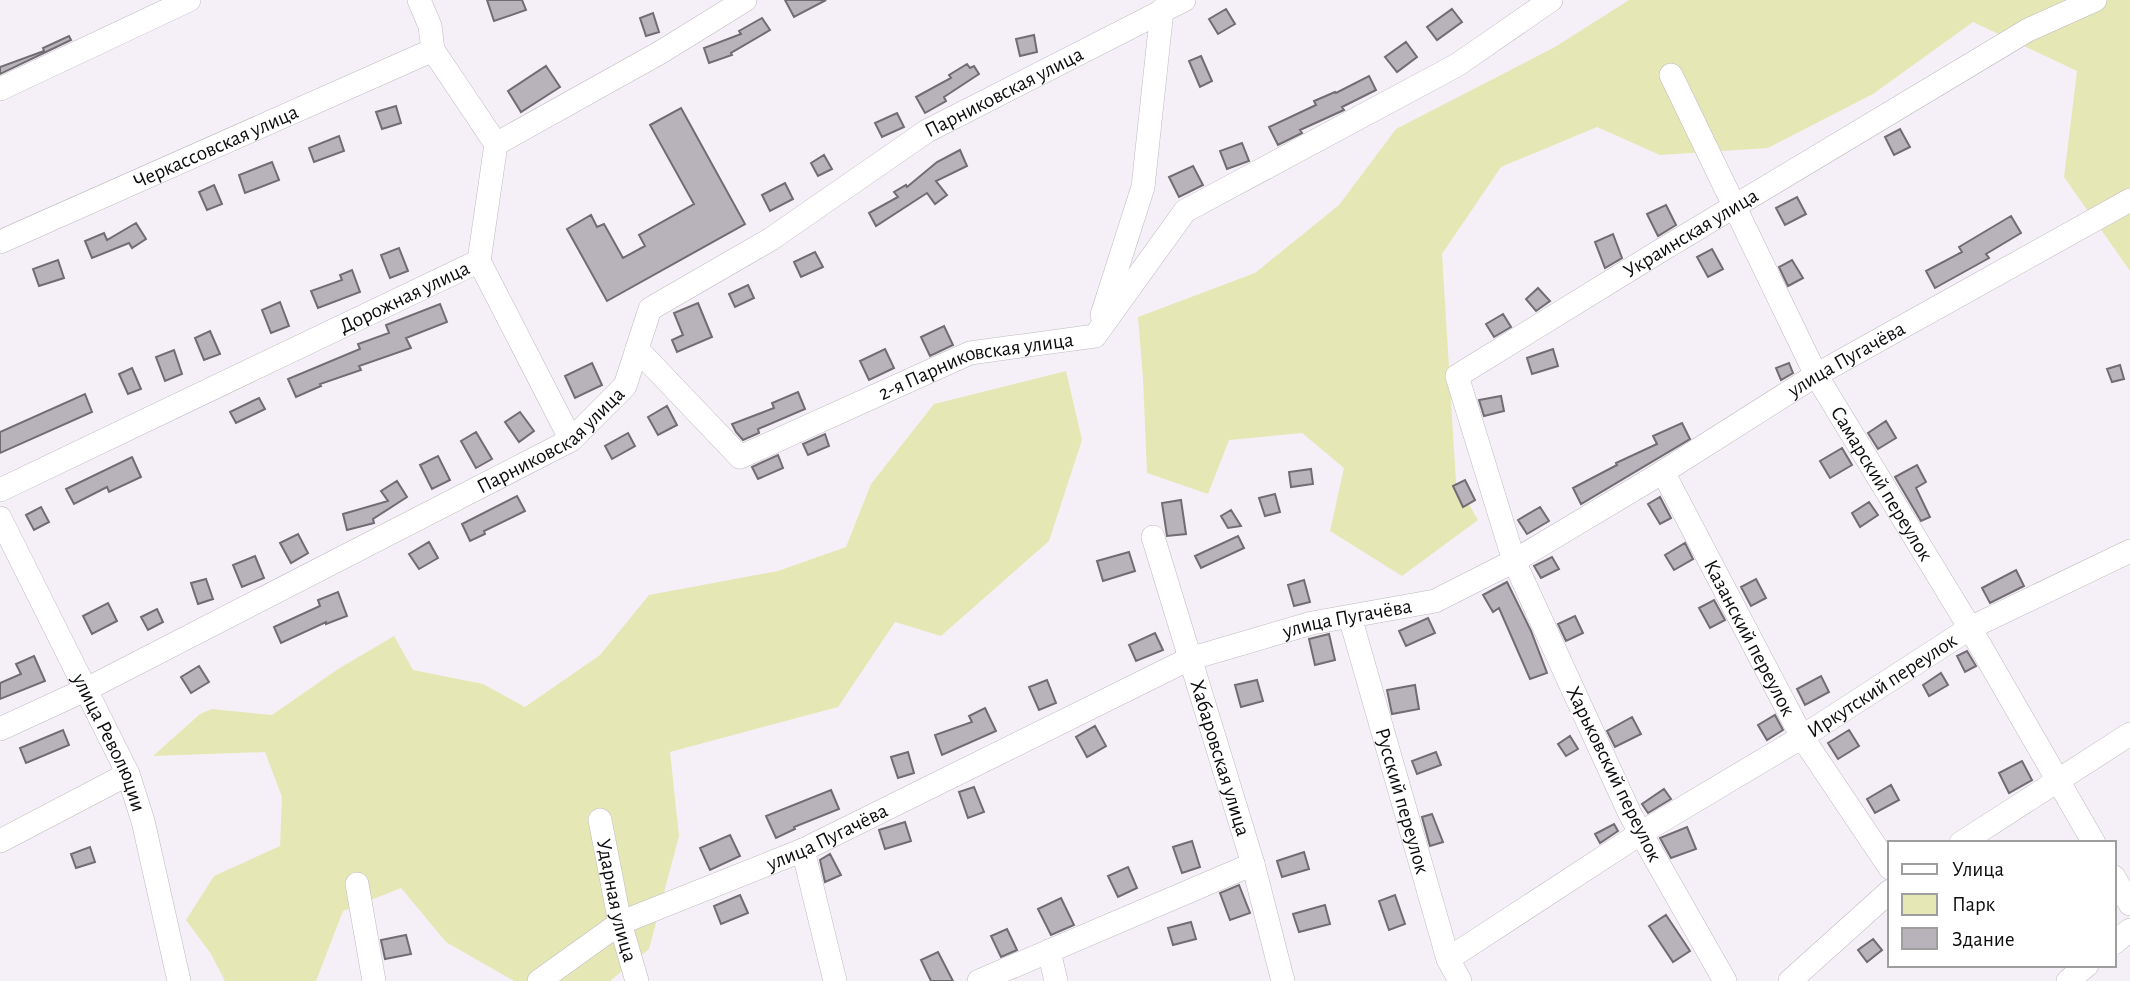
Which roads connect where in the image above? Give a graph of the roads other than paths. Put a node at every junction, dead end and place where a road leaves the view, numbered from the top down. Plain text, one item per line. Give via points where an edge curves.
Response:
1 (189, 0) edge
2 (419, 0) edge
3 (746, 0) edge
4 (1184, 0) edge
5 (1551, 0) edge
6 (2095, 0) edge
7 (1162, 10) junction
8 (433, 50) junction
9 (1671, 75) dead end
10 (0, 89) edge
11 (496, 144) junction
12 (2130, 200) edge
13 (1734, 206) junction
14 (0, 242) edge
15 (479, 261) junction
16 (1095, 336) junction
17 (637, 349) junction
18 (1816, 375) junction
19 (571, 440) junction
20 (1663, 472) junction
21 (0, 490) edge
22 (0, 518) edge
23 (1153, 537) dead end
24 (2130, 551) edge
25 (1514, 561) junction
26 (1350, 617) junction
27 (1970, 628) junction
28 (1189, 659) junction
29 (88, 689) junction
30 (0, 729) edge
31 (2130, 734) edge
32 (1802, 737) junction
33 (128, 774) junction
34 (2058, 780) junction
35 (600, 820) dead end
36 (1641, 833) junction
37 (0, 841) edge
38 (1964, 841) edge
39 (2093, 841) edge
40 (803, 850) junction
41 (1253, 864) junction
42 (1888, 865) edge
43 (2116, 880) edge
44 (357, 884) dead end
45 (1888, 893) edge
46 (2130, 904) edge
47 (620, 923) junction
48 (2130, 930) edge
49 (2116, 941) edge
50 (1049, 951) junction
51 (1448, 960) junction
52 (2086, 967) edge
53 (179, 981) edge
54 (374, 981) edge
55 (539, 981) edge
56 (637, 981) edge
57 (835, 981) edge
58 (979, 981) edge
59 (1056, 981) edge
60 (1283, 981) edge
61 (1460, 981) edge
62 (1725, 981) edge
63 (1790, 981) edge
64 (2068, 981) edge

1 - 10 street
2 - 8 street via 430,26
3 - 11 street
4 - 7 street, Парниковская улица
5 - 16 street, 2-я Парниковская улица via 1457,65 1185,211
6 - 13 street, Украинская улица via 2028,30
7 - 16 street via 1143,187
7 - 17 street, Парниковская улица via 927,131 771,239 650,309
8 - 11 street
8 - 14 street, Черкассовская улица
9 - 13 street, Самарский переулок
11 - 15 street, Дорожная улица
12 - 18 street, улица Пугачёва
13 - 18 street, Самарский переулок
13 - 25 street, Украинская улица via 1457,376
15 - 19 street
15 - 21 street, Дорожная улица
16 - 17 street, 2-я Парниковская улица via 970,353 740,457
17 - 19 street, Парниковская улица via 625,386
18 - 20 street, улица Пугачёва
18 - 27 street, Самарский переулок
19 - 29 street, Парниковская улица
20 - 25 street, улица Пугачёва
20 - 32 street, Казанский переулок
22 - 29 street, улица Революции
23 - 28 street, Хабаровская улица
24 - 27 street, Иркутский переулок
25 - 26 street, улица Пугачёва via 1435,601
25 - 36 street, Харьковский переулок
26 - 28 street, улица Пугачёва via 1312,623
26 - 51 street, Русский переулок
27 - 32 street, Иркутский переулок
27 - 34 street, Самарский переулок
28 - 40 street, улица Пугачёва
28 - 41 street, Хабаровская улица
29 - 30 street, Парниковская улица
29 - 33 street, улица Революции
31 - 34 street
32 - 36 street, Иркутский переулок
32 - 42 street, Казанский переулок
33 - 37 street
33 - 53 street, улица Революции
34 - 38 street
34 - 39 street, Самарский переулок
35 - 47 street, Ударная улица
36 - 51 street, Иркутский переулок
36 - 62 street, Харьковский переулок
40 - 47 street, улица Пугачёва
40 - 57 street
41 - 50 street
41 - 60 street, Хабаровская улица
43 - 46 street
44 - 54 street
45 - 63 street
47 - 55 street, улица Пугачёва
47 - 56 street, Ударная улица
48 - 49 street
50 - 58 street
50 - 59 street
51 - 61 street, Русский переулок
52 - 64 street

